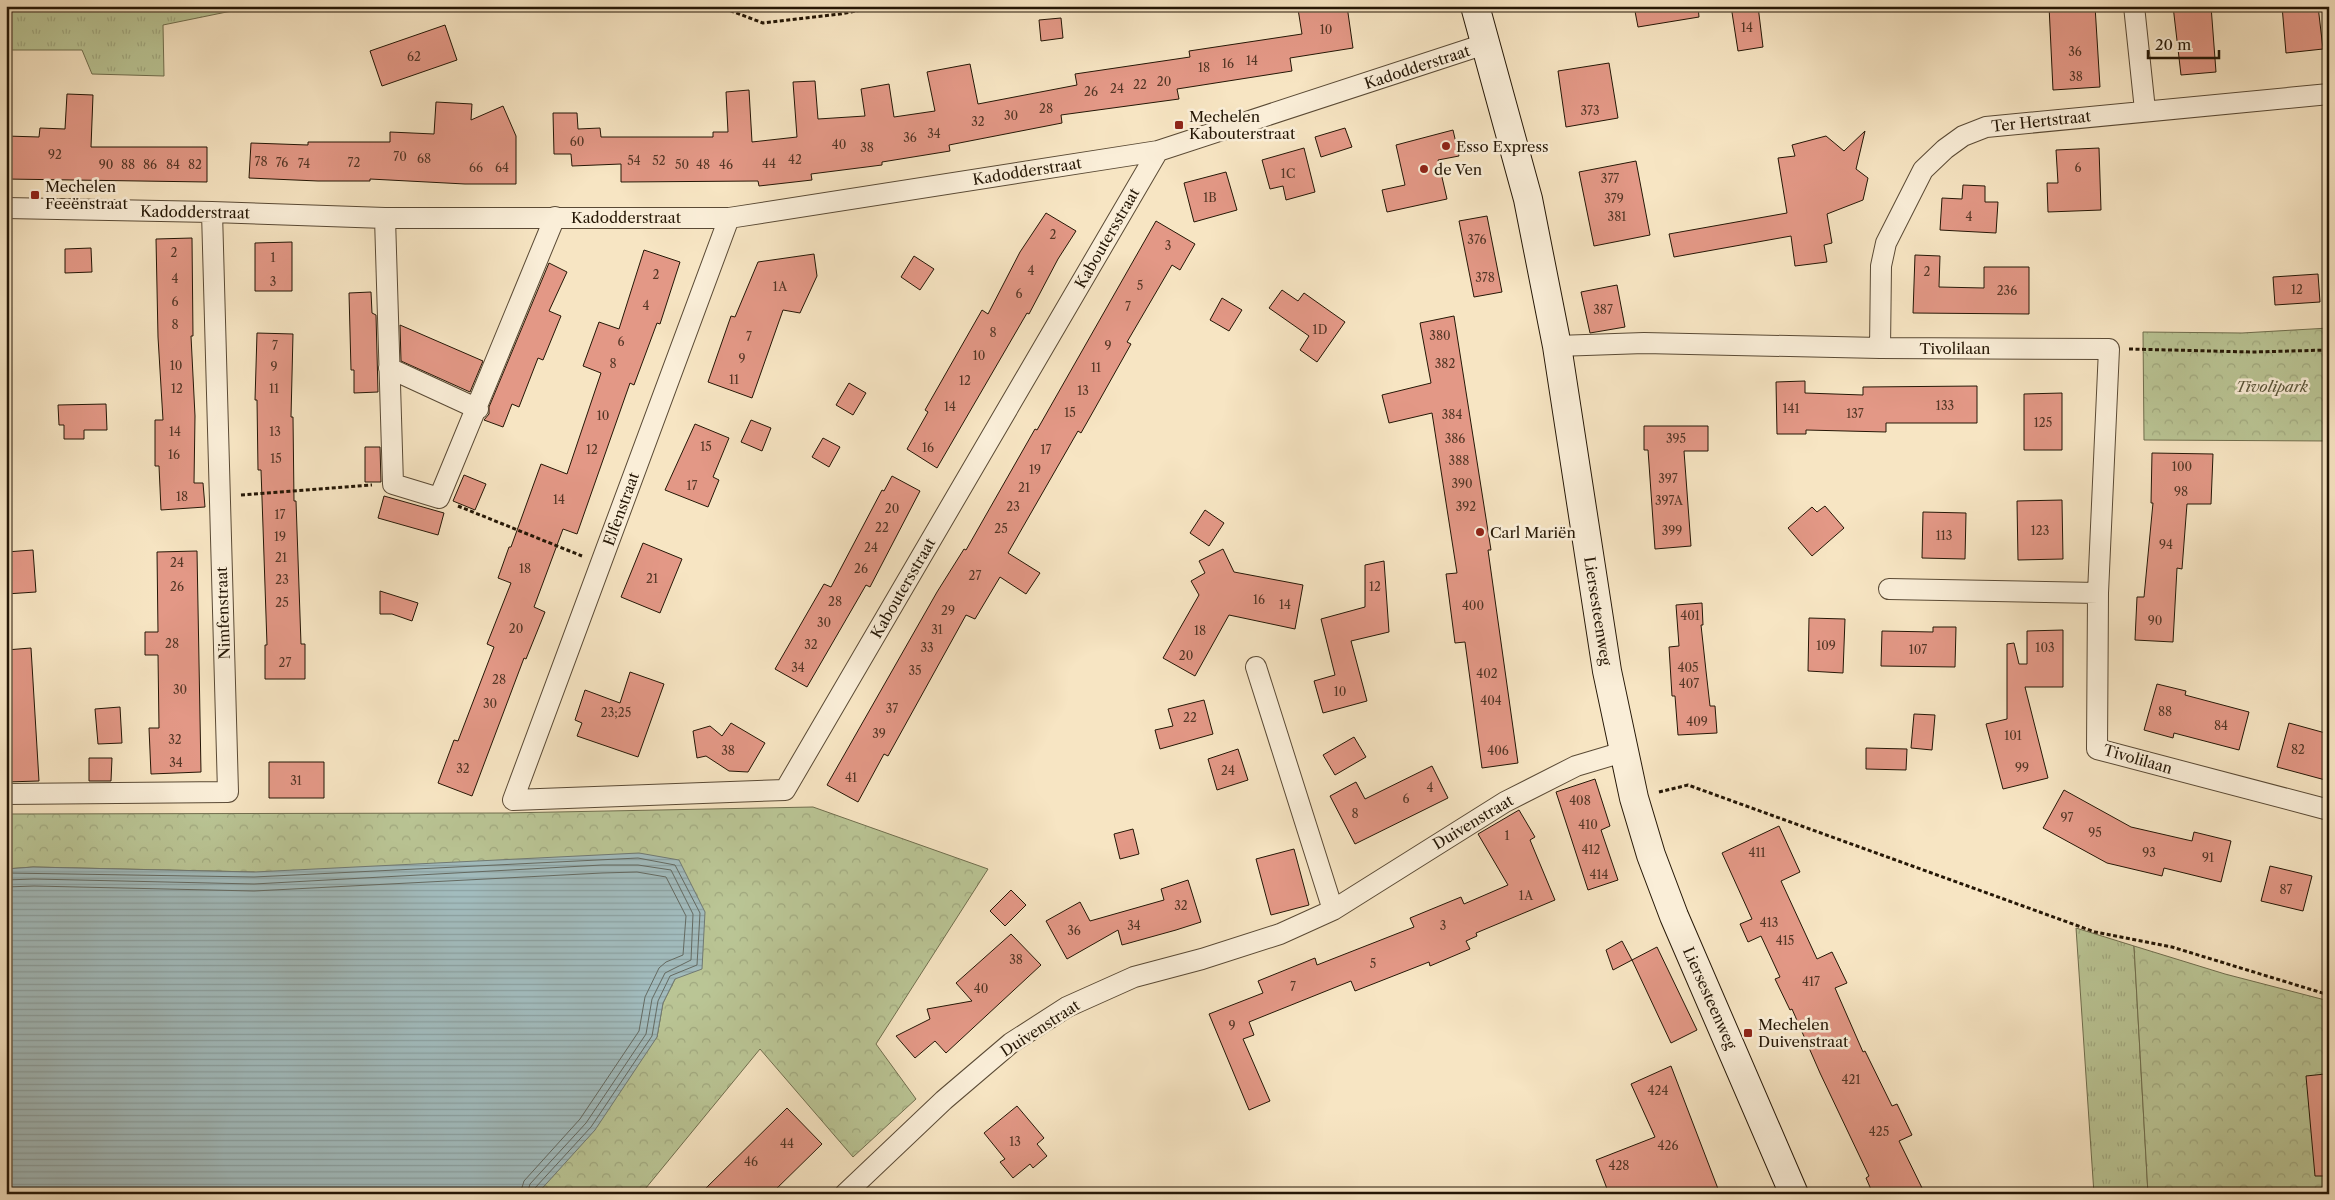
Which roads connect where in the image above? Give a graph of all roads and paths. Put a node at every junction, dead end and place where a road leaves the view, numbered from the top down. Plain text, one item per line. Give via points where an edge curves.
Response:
1 (718, 6) edge
2 (883, 6) edge
3 (1475, 6) edge
4 (2134, 6) edge
5 (1485, 44) junction
6 (2329, 94) edge
7 (2145, 110) junction
8 (1158, 151) junction
9 (6, 208) edge
10 (212, 212) junction
11 (555, 217) junction
12 (385, 218) junction
13 (729, 218) junction
14 (1557, 346) junction
15 (1880, 348) junction
16 (2108, 349) junction
17 (2329, 350) edge
18 (389, 368) junction
19 (478, 409) junction
20 (393, 484) junction
21 (220, 496) junction
22 (439, 498) junction
23 (601, 564) junction
24 (1889, 589) dead end
25 (2098, 593) junction
26 (1256, 666) dead end
27 (1622, 752) junction
28 (6, 794) edge
29 (1634, 798) junction
30 (513, 800) joint
31 (2329, 810) edge
32 (1333, 910) junction
33 (2329, 994) edge
34 (845, 1194) edge
35 (1794, 1194) edge

1 - 2 path via 763,23
3 - 5 main road, Liersesteenweg
4 - 7 street
5 - 8 street, Kadodderstraat
5 - 14 main road, Liersesteenweg via 1528,199
6 - 7 street, Ter Hertstraat
7 - 15 street, Ter Hertstraat via 1986,127 1963,136 1945,149 1923,170 1886,243 1881,266
8 - 13 street, Kadodderstraat
8 - 30 street, Kaboutersstraat via 785,790
9 - 10 street, Kadodderstraat
10 - 12 street, Kadodderstraat
10 - 21 street, Nimfenstraat
11 - 12 street, Kadodderstraat
11 - 13 street, Kadodderstraat
11 - 19 street, Kadodderstraat
12 - 18 street
13 - 23 street, Elfenstraat
14 - 15 street, Tivolilaan via 1644,343
14 - 27 main road, Liersesteenweg
15 - 16 street, Tivolilaan
16 - 17 path
16 - 25 street, Tivolilaan
18 - 19 street
18 - 20 street
19 - 22 street, Kadodderstraat
20 - 21 path
20 - 22 street
21 - 28 street, Nimfenstraat via 228,792
22 - 23 path
23 - 30 street, Elfenstraat
24 - 25 street
25 - 31 street, Tivolilaan via 2097,749
26 - 32 street
27 - 29 main road, Liersesteenweg
27 - 32 street, Duivenstraat via 1576,766 1505,802
29 - 33 path via 1688,785 2095,932 2172,947
29 - 35 main road, Liersesteenweg via 1674,916
32 - 34 street, Duivenstraat via 1280,934 1134,978 1067,1007 996,1056 944,1100

